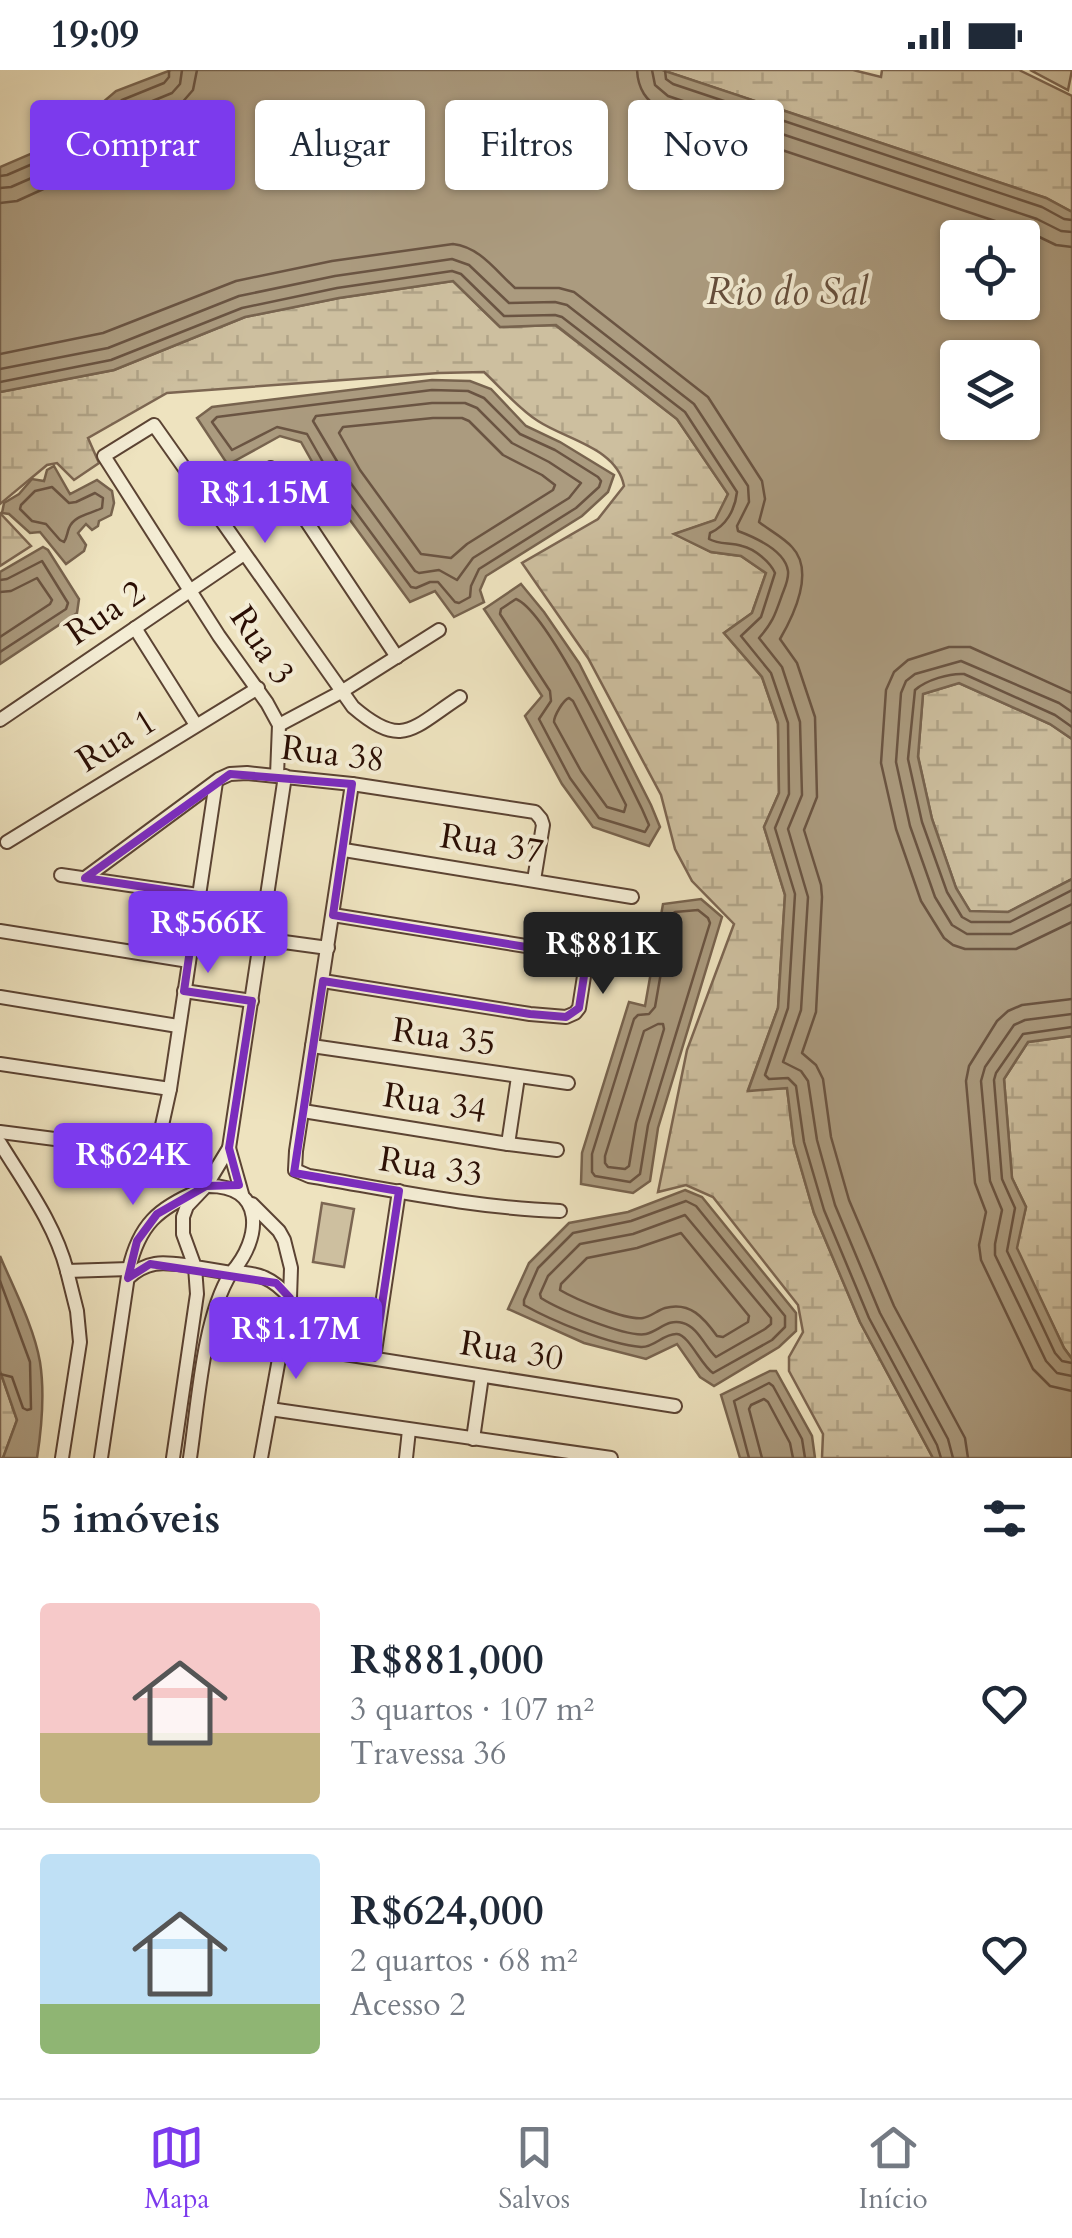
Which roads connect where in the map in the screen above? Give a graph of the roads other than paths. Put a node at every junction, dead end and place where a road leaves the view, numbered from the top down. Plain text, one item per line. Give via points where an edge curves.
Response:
1 (271, 468) dead end
2 (244, 554) junction
3 (191, 590) junction
4 (135, 628) junction
5 (440, 630) dead end
6 (397, 657) junction
7 (258, 688) junction
8 (340, 692) junction
9 (460, 697) dead end
10 (0, 720) edge
11 (279, 725) junction
12 (196, 726) junction
13 (281, 776) junction
14 (216, 782) junction
15 (352, 784) junction
16 (7, 842) dead end
17 (344, 850) junction
18 (61, 875) dead end
19 (86, 878) junction
20 (534, 880) junction
21 (198, 895) junction
22 (632, 897) dead end
23 (333, 915) junction
24 (0, 931) edge
25 (262, 939) junction
26 (328, 948) junction
27 (587, 957) junction
28 (189, 961) junction
29 (638, 964) dead end
30 (323, 981) junction
31 (184, 991) junction
32 (0, 997) edge
33 (252, 1000) junction
34 (178, 1026) junction
35 (312, 1046) junction
36 (0, 1064) edge
37 (518, 1077) junction
38 (568, 1083) dead end
39 (170, 1089) junction
40 (302, 1111) junction
41 (0, 1132) edge
42 (0, 1143) edge
43 (508, 1144) junction
44 (229, 1148) junction
45 (557, 1150) dead end
46 (204, 1188) junction
47 (399, 1191) junction
48 (242, 1195) junction
49 (560, 1211) dead end
50 (194, 1266) junction
51 (66, 1272) junction
52 (232, 1273) junction
53 (129, 1274) junction
54 (290, 1298) junction
55 (281, 1344) junction
56 (374, 1358) junction
57 (482, 1376) junction
58 (675, 1406) dead end
59 (270, 1410) junction
60 (410, 1430) junction
61 (473, 1439) junction
62 (535, 1453) edge
63 (62, 1458) edge
64 (101, 1458) edge
65 (173, 1458) edge
66 (190, 1458) edge
67 (261, 1458) edge
68 (406, 1458) edge
69 (611, 1458) edge

1 - 6 street
2 - 3 street, Rua 2
2 - 3 street, Rua 3 via 154,425 104,456
2 - 8 street
3 - 4 street, Rua 2
3 - 7 street, Rua 3
4 - 10 street, Rua 2
4 - 12 street
5 - 6 street
6 - 8 street
7 - 11 street, Rua 3
7 - 12 street, Rua 1
8 - 9 street via 363,716 397,732
8 - 11 street
11 - 13 street, Rua 3
12 - 16 street, Rua 1
13 - 14 street, Rua 38 via 230,774
13 - 15 street, Rua 38
13 - 25 street, Rua 3
14 - 19 street, Rua 38
14 - 21 street
15 - 17 street
15 - 20 street, Rua 38 via 535,812 543,828
17 - 20 street, Rua 37
17 - 23 street
18 - 19 street
19 - 21 street
20 - 22 street, Rua 37
21 - 28 street
23 - 26 street
23 - 27 street
24 - 28 street
25 - 26 street
25 - 33 street, Rua 3
26 - 30 street
27 - 29 street
27 - 30 street via 579,1006 564,1017
28 - 31 street
30 - 35 street
31 - 33 street
31 - 34 street
32 - 34 street
33 - 44 street, Rua 3
34 - 39 street
35 - 37 street, Rua 35
35 - 40 street
36 - 39 street
37 - 38 street, Rua 35
37 - 43 street
39 - 41 street via 155,1150
40 - 43 street, Rua 34
40 - 47 street, Rua 33 via 295,1170
42 - 51 street via 54,1232
43 - 45 street, Rua 34
44 - 46 street
44 - 48 street
46 - 48 street via 223,1186
46 - 50 street via 183,1217
46 - 53 street via 149,1221
47 - 49 street, Rua 33
47 - 56 street
48 - 52 street via 254,1225
48 - 54 street via 287,1245
50 - 52 street
50 - 53 street via 150,1264
50 - 65 street via 197,1305
51 - 53 street
51 - 63 street via 80,1342
52 - 54 street via 266,1276
52 - 66 street via 210,1329
53 - 64 street
54 - 55 street
55 - 56 street, Rua 30
55 - 59 street
56 - 57 street, Rua 30
57 - 58 street, Rua 30
57 - 61 street
59 - 60 street
59 - 67 street
60 - 61 street
60 - 68 street
61 - 62 street
62 - 69 street

